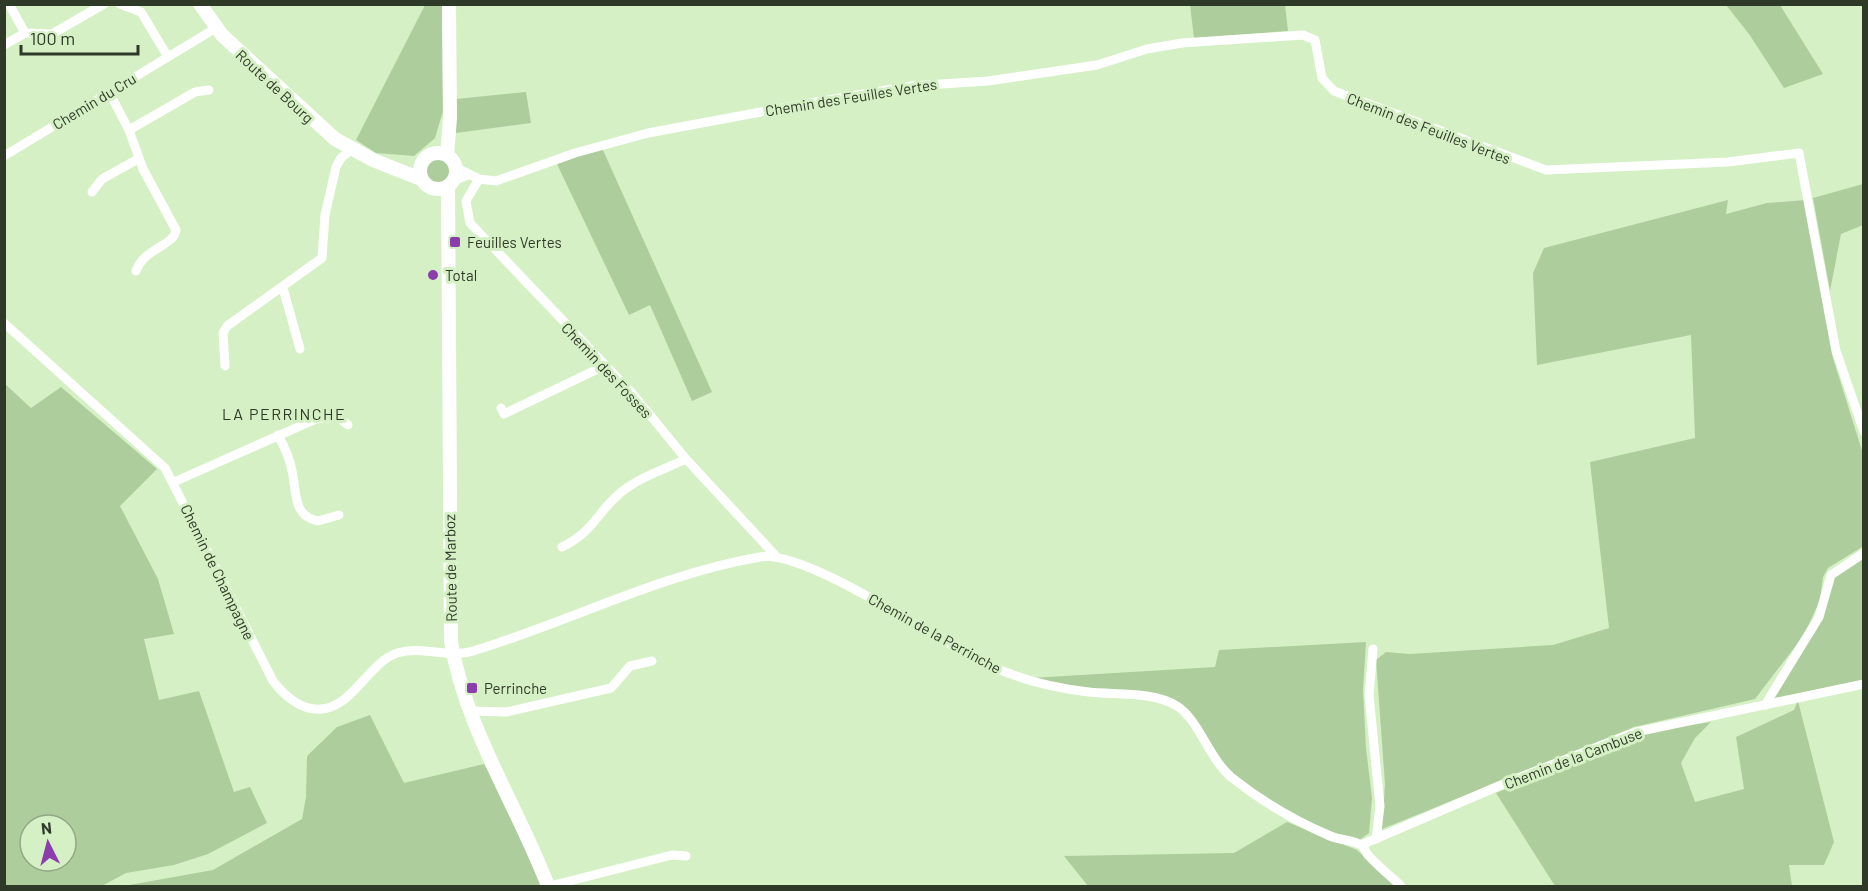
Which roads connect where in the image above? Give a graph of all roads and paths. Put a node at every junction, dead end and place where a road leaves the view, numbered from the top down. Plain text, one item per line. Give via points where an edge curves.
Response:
1 (9, 4) edge
2 (104, 4) edge
3 (120, 4) edge
4 (200, 4) edge
5 (449, 4) edge
6 (216, 27) junction
7 (25, 33) junction
8 (4, 45) edge
9 (168, 57) junction
10 (209, 90) dead end
11 (109, 92) junction
12 (129, 130) junction
13 (357, 151) junction
14 (4, 156) edge
15 (440, 158) junction
16 (138, 159) junction
17 (468, 175) junction
18 (479, 179) junction
19 (427, 184) junction
20 (450, 184) junction
21 (93, 192) dead end
22 (448, 230) junction
23 (136, 271) dead end
24 (283, 288) junction
25 (4, 323) edge
26 (300, 349) dead end
27 (225, 366) dead end
28 (604, 366) junction
29 (501, 408) dead end
30 (348, 425) dead end
31 (1863, 432) edge
32 (278, 435) junction
33 (686, 459) junction
34 (174, 482) junction
35 (339, 515) dead end
36 (562, 547) dead end
37 (1863, 553) edge
38 (775, 555) junction
39 (1373, 649) dead end
40 (453, 655) junction
41 (652, 661) dead end
42 (1863, 684) edge
43 (1765, 705) junction
44 (470, 711) junction
45 (1376, 839) junction
46 (1361, 845) junction
47 (686, 856) dead end
48 (549, 886) edge
49 (1401, 886) edge

1 - 7 street
2 - 7 street via 52,34
3 - 9 street via 141,12
4 - 6 main road, Route de Bourg
5 - 15 main road via 450,99
6 - 9 street, Chemin du Cru
6 - 13 main road, Route de Bourg via 318,126
7 - 8 street
9 - 11 street, Chemin du Cru
10 - 12 street via 195,92
11 - 12 street
11 - 14 street, Chemin du Cru
12 - 16 street
13 - 15 main road, Route de Bourg via 398,162
13 - 19 main road, Route de Bourg
13 - 24 street via 341,158 336,167 324,222 322,258
15 - 17 street
15 - 19 main road via 419,169
15 - 20 main road, Route de Marboz
16 - 21 street via 102,179
16 - 23 street via 176,230 172,239 142,258
17 - 18 street, Chemin des Feuilles Vertes
17 - 20 street
18 - 28 street, Chemin des Fosses via 467,196 470,224
18 - 31 street, Chemin des Feuilles Vertes via 503,179 575,153 648,133 793,106 910,86 988,81 1107,63 1147,49 1182,44 1303,35 1318,45 1322,78 1334,90 1536,168 1556,171 1658,166 1799,153 1836,351
19 - 20 main road
19 - 22 main road, Route de Marboz
20 - 22 main road, Route de Marboz
22 - 40 main road, Route de Marboz via 449,585
24 - 26 street
24 - 27 street via 224,330
25 - 34 street, Chemin de Champagne via 158,461
28 - 29 street via 504,414
28 - 33 street, Chemin des Fosses via 632,393
30 - 32 street via 338,417 323,417
32 - 34 street
32 - 35 street via 290,462 296,502 302,513 318,521
33 - 36 street via 627,488 584,536
33 - 38 street, Chemin des Fosses
34 - 40 street, Chemin de Champagne via 273,681 297,703 316,709 335,705 393,654 423,650
37 - 43 street via 1831,575 1819,617
38 - 40 street via 640,590
38 - 46 street, Chemin de la Perrinche via 861,593 1001,670 1054,686 1145,697 1176,706 1193,724 1216,762 1239,783 1297,820 1331,837
39 - 45 street via 1370,705 1380,806
40 - 44 main road, Route de Marboz
41 - 44 street via 630,666 611,688 506,712
42 - 43 street, Chemin de la Cambuse
43 - 45 street, Chemin de la Cambuse via 1636,732
44 - 48 main road, Route de Marboz
45 - 46 street, Chemin de la Cambuse
46 - 49 street
47 - 48 street via 672,855

